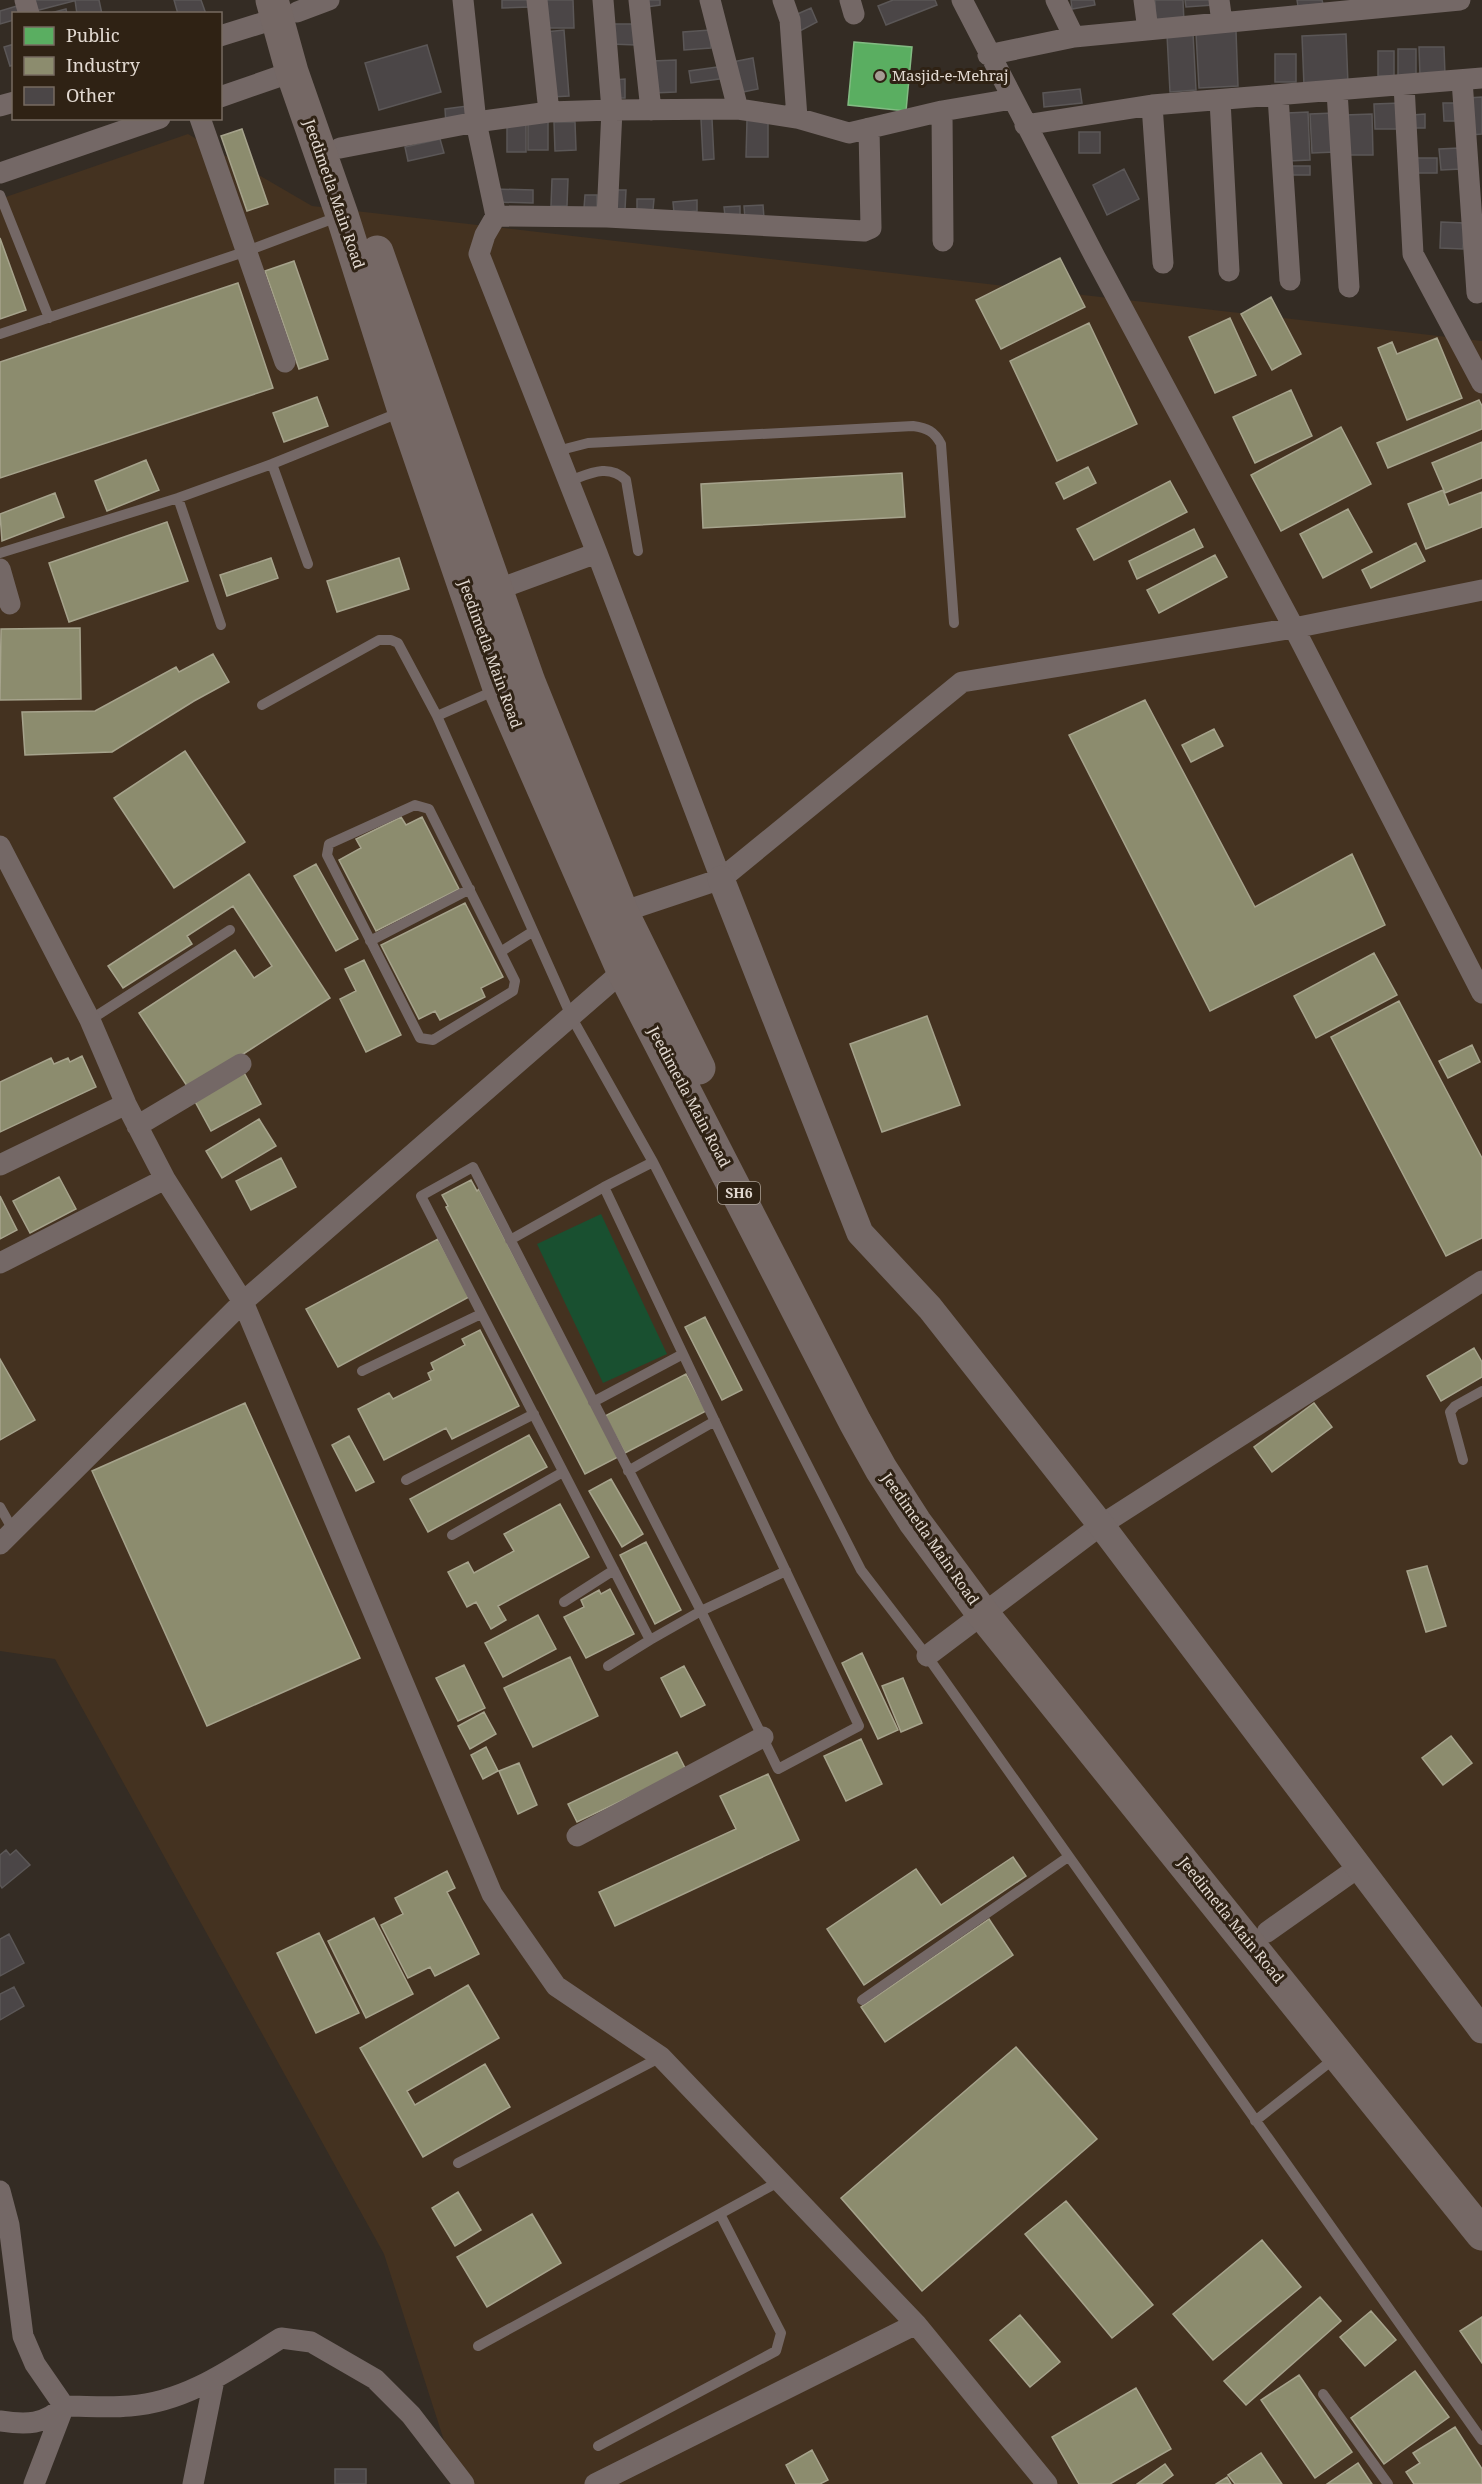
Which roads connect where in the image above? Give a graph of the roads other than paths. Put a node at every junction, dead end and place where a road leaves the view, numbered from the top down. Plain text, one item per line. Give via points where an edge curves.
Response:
1 (328, 0) edge
2 (464, 0) edge
3 (537, 0) edge
4 (603, 0) edge
5 (639, 0) edge
6 (710, 0) edge
7 (783, 0) edge
8 (962, 0) edge
9 (1056, 0) edge
10 (1144, 0) edge
11 (1219, 0) edge
12 (1460, 0) edge
13 (1434, 1) edge
14 (1361, 5) edge
15 (285, 7) edge
16 (1288, 8) edge
17 (1222, 22) junction
18 (1148, 30) junction
19 (222, 35) edge
20 (1074, 37) junction
21 (988, 55) junction
22 (292, 72) junction
23 (1472, 79) edge
24 (1404, 84) junction
25 (1337, 91) junction
26 (222, 96) edge
27 (1278, 96) junction
28 (1012, 99) junction
29 (1220, 100) junction
30 (1152, 105) junction
31 (738, 109) junction
32 (612, 110) junction
33 (651, 110) junction
34 (942, 111) junction
35 (549, 112) junction
36 (797, 118) junction
37 (154, 120) edge
38 (201, 120) edge
39 (477, 122) junction
40 (1025, 125) junction
41 (869, 128) junction
42 (340, 148) junction
43 (0, 173) edge
44 (0, 195) edge
45 (342, 216) junction
46 (496, 216) junction
47 (607, 217) junction
48 (943, 241) dead end
49 (247, 251) junction
50 (1163, 263) dead end
51 (1229, 271) dead end
52 (1290, 279) dead end
53 (1349, 287) dead end
54 (1478, 293) dead end
55 (49, 318) junction
56 (0, 334) edge
57 (285, 362) dead end
58 (1482, 383) edge
59 (404, 411) junction
60 (557, 451) junction
61 (272, 464) junction
62 (569, 481) junction
63 (178, 498) junction
64 (638, 551) dead end
65 (0, 553) edge
66 (597, 553) junction
67 (308, 564) dead end
68 (0, 569) edge
69 (496, 590) junction
70 (1482, 590) edge
71 (10, 604) dead end
72 (954, 624) dead end
73 (221, 625) dead end
74 (1294, 628) junction
75 (499, 688) junction
76 (262, 705) dead end
77 (437, 716) junction
78 (0, 846) edge
79 (721, 879) junction
80 (470, 889) junction
81 (622, 912) junction
82 (230, 930) dead end
83 (532, 932) junction
84 (370, 941) junction
85 (502, 951) junction
86 (623, 971) junction
87 (1482, 993) edge
88 (572, 1018) junction
89 (90, 1020) junction
90 (241, 1065) dead end
91 (126, 1104) junction
92 (137, 1126) junction
93 (653, 1162) junction
94 (0, 1165) edge
95 (165, 1179) junction
96 (604, 1187) junction
97 (510, 1240) junction
98 (0, 1263) edge
99 (1482, 1281) edge
100 (243, 1302) junction
101 (481, 1314) junction
102 (683, 1354) junction
103 (362, 1371) dead end
104 (1482, 1391) edge
105 (593, 1402) junction
106 (534, 1414) junction
107 (715, 1421) junction
108 (1463, 1460) dead end
109 (628, 1471) junction
110 (563, 1472) junction
111 (406, 1480) dead end
112 (0, 1508) edge
113 (1101, 1525) junction
114 (452, 1534) dead end
115 (7, 1537) edge
116 (614, 1570) junction
117 (786, 1571) junction
118 (564, 1602) dead end
119 (992, 1607) junction
120 (701, 1611) junction
121 (650, 1640) junction
122 (927, 1656) junction
123 (608, 1666) dead end
124 (763, 1737) junction
125 (577, 1836) dead end
126 (1068, 1857) junction
127 (1359, 1867) junction
128 (1267, 1932) junction
129 (862, 2000) dead end
130 (1482, 2030) edge
131 (1340, 2055) junction
132 (661, 2056) junction
133 (1255, 2121) junction
134 (458, 2163) dead end
135 (780, 2181) junction
136 (0, 2191) edge
137 (1482, 2199) edge
138 (720, 2214) junction
139 (1482, 2234) edge
140 (916, 2324) junction
141 (478, 2346) dead end
142 (214, 2380) junction
143 (1323, 2394) dead end
144 (64, 2406) junction
145 (0, 2421) edge
146 (1482, 2440) edge
147 (598, 2446) dead end
148 (34, 2484) edge
149 (194, 2484) edge
150 (464, 2484) edge
151 (596, 2484) edge
152 (1047, 2484) edge
153 (1388, 2484) edge

1 - 15 street
2 - 39 street
3 - 35 street
4 - 32 street
5 - 33 street
6 - 31 street
7 - 36 street via 790,20
8 - 21 street
9 - 20 street
10 - 18 street
11 - 17 street
12 - 13 street
13 - 14 street
14 - 16 street
15 - 19 street
15 - 22 main road, Jeedimetla Main Road / SH6
15 - 42 main road, Jeedimetla Main Road / SH6
16 - 17 street
17 - 18 street
18 - 20 street
20 - 21 street
21 - 28 street
22 - 26 street
22 - 45 main road, Jeedimetla Main Road / SH6
23 - 24 street
23 - 54 street
24 - 25 street
24 - 58 street via 1413,254
25 - 27 street
25 - 53 street
27 - 29 street
27 - 52 street
28 - 34 street
28 - 40 street
29 - 30 street
29 - 51 street
30 - 40 street
30 - 50 street
31 - 33 street
31 - 36 street
32 - 33 street
32 - 35 street
32 - 47 street
34 - 41 street
34 - 48 street
35 - 39 street
36 - 41 street via 849,132
37 - 43 street
38 - 49 street
39 - 42 street
39 - 46 street
40 - 74 street
41 - 47 street via 871,228 864,231
42 - 69 main road, Jeedimetla Main Road / SH6
44 - 55 lane
45 - 49 lane
45 - 59 main road, Jeedimetla Main Road / SH6
46 - 47 street
46 - 60 street via 479,254
49 - 55 lane
49 - 57 street
55 - 56 lane
59 - 61 lane
59 - 75 main road, Jeedimetla Main Road / SH6
60 - 62 street
60 - 72 lane via 600,442 925,428 936,434 941,444
61 - 63 lane
61 - 67 lane
62 - 64 lane via 599,470 620,474 626,480
62 - 66 street
63 - 65 lane
63 - 73 lane
66 - 69 street
66 - 79 street
68 - 71 street
69 - 81 main road, Jeedimetla Main Road / SH6
70 - 74 street
74 - 79 street via 962,682
74 - 87 street
75 - 77 lane
75 - 86 main road, Jeedimetla Main Road / SH6
76 - 77 lane via 379,640 391,640 398,643
77 - 83 lane
78 - 89 street
79 - 81 street
79 - 113 street via 860,1233 930,1308
80 - 84 lane
80 - 84 lane via 429,809 422,806 415,805 329,844 327,855
80 - 85 lane
81 - 119 main road, Jeedimetla Main Road / SH6 via 885,1441
82 - 89 lane
83 - 85 lane
83 - 88 lane
84 - 85 lane via 424,1040 433,1040 513,991 515,981
86 - 88 street
86 - 119 main road, Jeedimetla Main Road / SH6 via 881,1469 915,1522
88 - 93 lane
88 - 100 street
89 - 91 street
90 - 92 street
91 - 92 street
91 - 94 street
92 - 95 street
93 - 96 lane
93 - 122 lane via 861,1570
95 - 98 street
95 - 100 street
96 - 97 lane
96 - 102 lane
97 - 101 lane via 473,1167 421,1196
97 - 105 lane
99 - 113 street
100 - 115 street
100 - 132 street via 492,1894 556,1986
101 - 103 lane
101 - 106 lane
102 - 105 lane
102 - 107 lane
104 - 108 lane via 1450,1412
105 - 109 lane
106 - 110 lane
106 - 111 lane
107 - 109 lane
107 - 117 lane
109 - 120 lane
110 - 114 lane
110 - 116 lane
112 - 115 lane
113 - 119 street
113 - 127 street
116 - 118 lane
116 - 121 lane
117 - 120 lane
117 - 124 lane via 859,1726 778,1769
119 - 122 street
119 - 128 main road, Jeedimetla Main Road / SH6
119 - 131 main road, Jeedimetla Main Road / SH6
120 - 121 lane
120 - 124 lane
121 - 123 lane
122 - 126 lane
124 - 125 street
126 - 129 lane
126 - 133 lane
127 - 128 street
127 - 130 street
128 - 137 main road, Jeedimetla Main Road / SH6
131 - 133 lane
131 - 139 main road, Jeedimetla Main Road / SH6
132 - 134 lane
132 - 135 street
133 - 146 lane
135 - 138 lane
135 - 140 street
136 - 144 street via 9,2225 23,2336 35,2364
138 - 141 lane
138 - 147 lane via 781,2333 776,2351
140 - 151 street
140 - 152 street
142 - 144 street via 162,2401 130,2406
142 - 149 street
142 - 150 street via 281,2338 311,2342 375,2379 411,2415
143 - 153 lane
144 - 145 street via 42,2422
144 - 148 street

